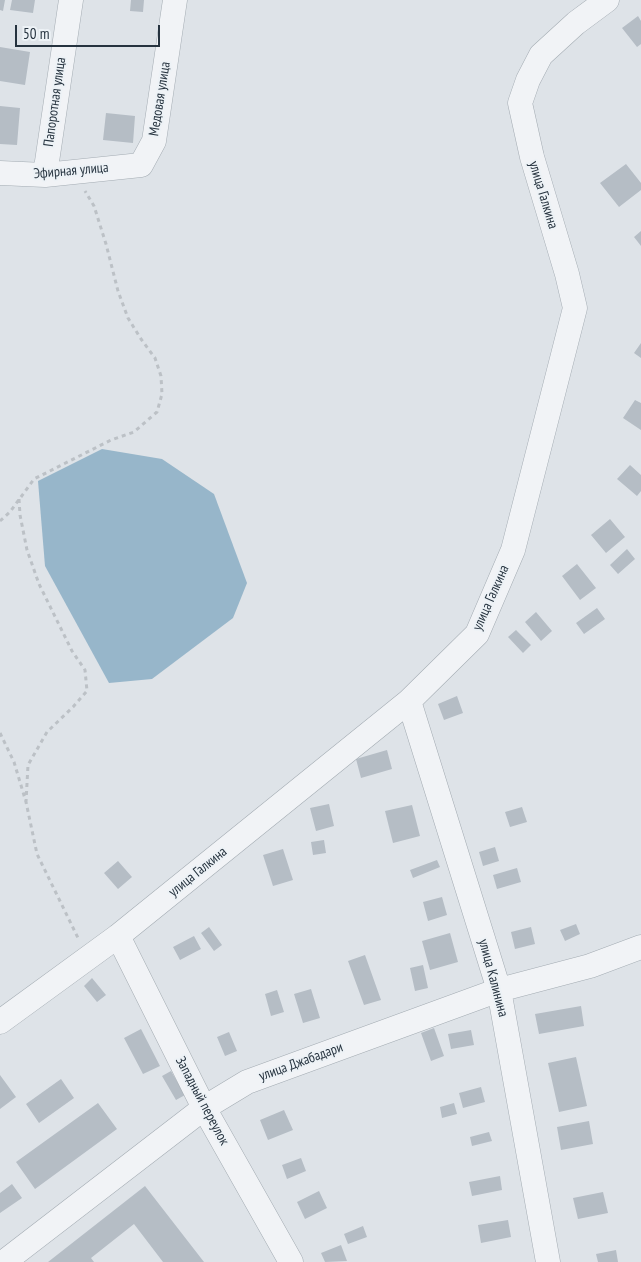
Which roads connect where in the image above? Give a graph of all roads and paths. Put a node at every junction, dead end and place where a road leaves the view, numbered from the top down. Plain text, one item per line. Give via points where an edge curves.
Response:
1 (71, 0) edge
2 (175, 0) edge
3 (606, 0) edge
4 (141, 165) joint
5 (74, 171) junction
6 (0, 173) edge
7 (45, 175) junction
8 (20, 499) junction
9 (0, 521) edge
10 (409, 701) junction
11 (0, 733) edge
12 (26, 802) junction
13 (118, 936) junction
14 (641, 947) edge
15 (88, 958) junction
16 (499, 990) junction
17 (0, 1022) edge
18 (204, 1108) junction
19 (4, 1262) edge
20 (291, 1262) edge
21 (548, 1262) edge

1 - 7 street, Папоротная улица
2 - 4 street, Медовая улица via 154,141
3 - 10 street, улица Галкина via 542,55 520,103 575,308 513,550 477,634
4 - 5 street, Эфирная улица
5 - 7 street, Эфирная улица
5 - 8 path via 94,206 128,318 155,358 162,394 157,412 134,432 34,478
6 - 7 street, Эфирная улица
8 - 9 path
8 - 12 path via 20,515 30,559 53,614 85,670 87,691 47,732 28,766
10 - 13 street, улица Галкина
10 - 16 street, улица Калинина
11 - 12 path via 14,762
12 - 15 path via 37,854
13 - 15 street, улица Галкина
13 - 18 street, Западный переулок
14 - 16 street, улица Джабадари via 590,966
15 - 17 street, улица Галкина
16 - 18 street, улица Джабадари via 247,1082
16 - 21 street, улица Калинина
18 - 19 street, улица Джабадари
18 - 20 street, Западный переулок

